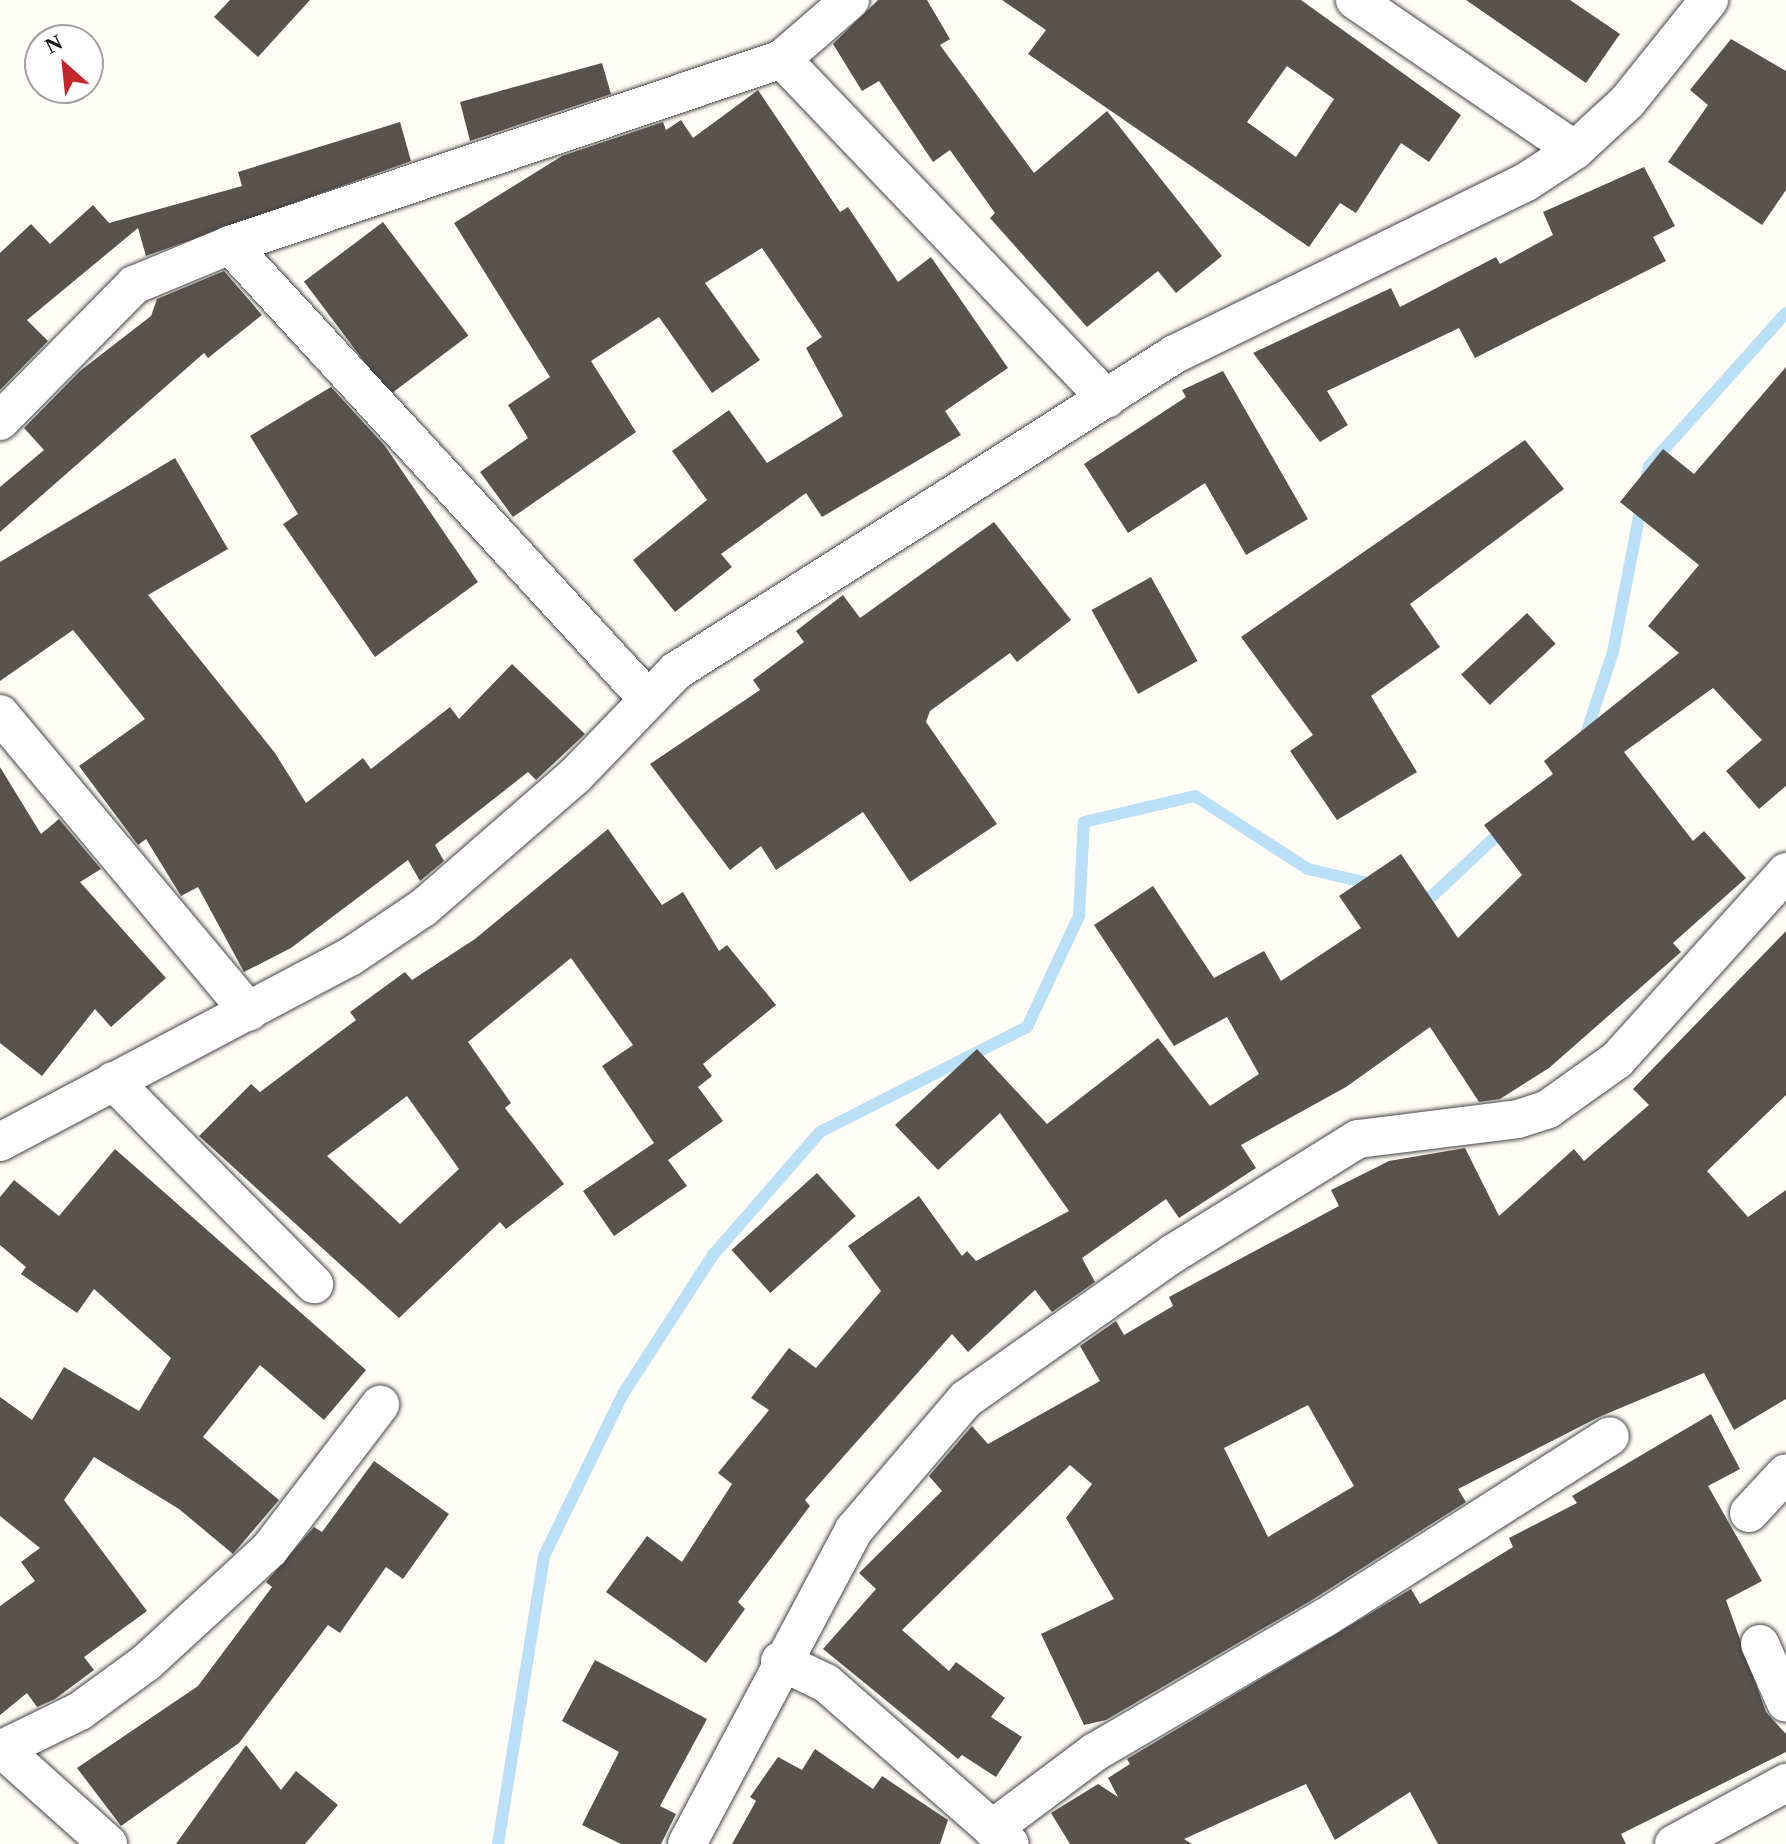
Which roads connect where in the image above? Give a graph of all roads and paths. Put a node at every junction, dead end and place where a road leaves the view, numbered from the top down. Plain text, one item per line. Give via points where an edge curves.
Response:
1 (850, 0) edge
2 (1355, 0) edge
3 (1709, 0) edge
4 (782, 59) junction
5 (1575, 150) junction
6 (230, 245) junction
7 (1107, 399) junction
8 (0, 421) edge
9 (646, 697) junction
10 (0, 714) edge
11 (1786, 872) edge
12 (249, 1012) junction
13 (113, 1081) junction
14 (0, 1142) edge
15 (314, 1284) dead end
16 (380, 1405) dead end
17 (1610, 1436) dead end
18 (1786, 1473) edge
19 (1749, 1513) dead end
20 (1760, 1644) dead end
21 (780, 1661) junction
22 (1786, 1703) edge
23 (1, 1749) edge
24 (1786, 1783) edge
25 (1001, 1836) edge
26 (108, 1844) edge
27 (687, 1844) edge
28 (1674, 1844) edge

1 - 4 street
2 - 5 street
3 - 5 street via 1627,102
4 - 6 street
4 - 7 street
5 - 7 street via 1467,211 1268,303
6 - 8 street via 134,285
6 - 9 street
7 - 9 street via 740,629
9 - 12 street via 476,868 350,957
10 - 12 street
11 - 21 street via 1617,1060 1548,1109 1518,1119 1358,1139 1174,1253 966,1399 854,1530
12 - 13 street
13 - 14 street
13 - 15 street
16 - 23 street via 269,1550 147,1662 80,1711
17 - 25 street via 1323,1619 1095,1752
18 - 19 street
20 - 22 street
21 - 25 street via 826,1683
21 - 27 street
23 - 26 street
24 - 28 street

